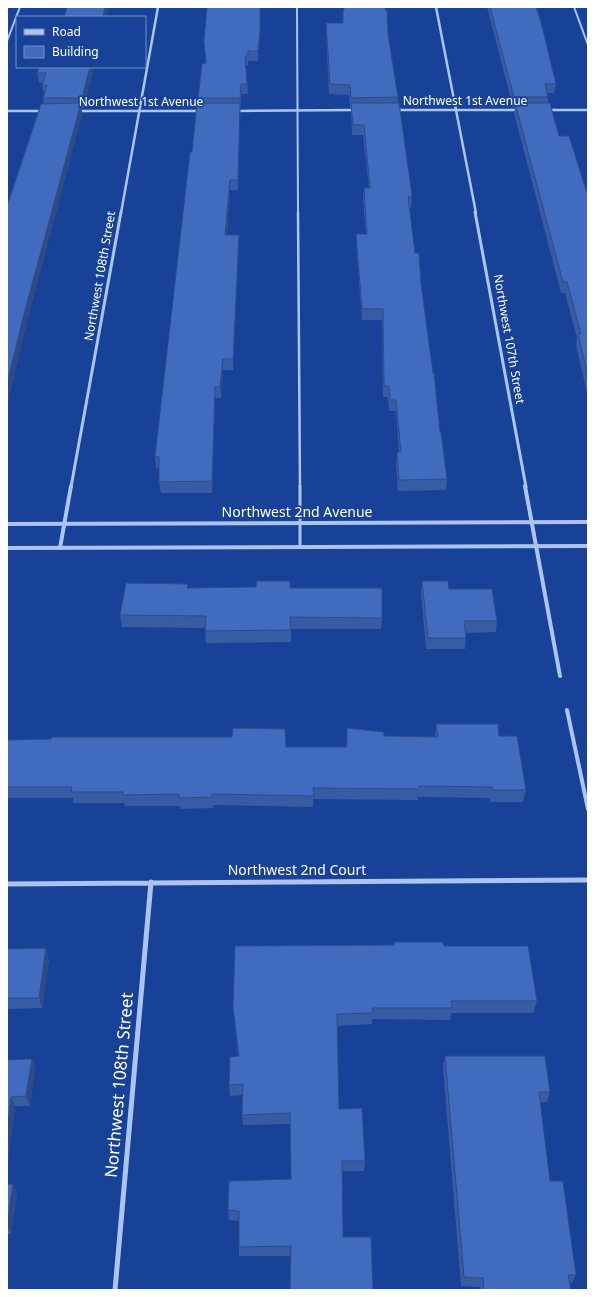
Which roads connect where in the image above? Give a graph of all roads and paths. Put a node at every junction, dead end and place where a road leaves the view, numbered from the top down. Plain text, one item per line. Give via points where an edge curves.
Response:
1 (158, 7) edge
2 (297, 7) edge
3 (436, 7) edge
4 (574, 7) edge
5 (16, 17) edge
6 (7, 41) edge
7 (588, 45) edge
8 (298, 110) junction
9 (359, 110) edge
10 (390, 110) edge
11 (457, 110) junction
12 (526, 110) edge
13 (542, 110) edge
14 (588, 110) edge
15 (7, 111) edge
16 (46, 111) edge
17 (70, 111) edge
18 (140, 111) junction
19 (203, 111) edge
20 (235, 111) edge
21 (532, 522) junction
22 (588, 522) edge
23 (7, 524) edge
24 (65, 524) junction
25 (300, 524) junction
26 (537, 546) junction
27 (588, 546) edge
28 (300, 547) junction
29 (7, 548) edge
30 (60, 548) junction
31 (560, 676) dead end
32 (567, 710) dead end
33 (588, 809) edge
34 (588, 880) edge
35 (151, 882) junction
36 (7, 884) edge
37 (115, 1290) edge

1 - 18 street, Northwest 108th Street
2 - 8 lane
3 - 11 street, Northwest 107th Street
4 - 7 lane
5 - 6 lane
8 - 9 street
8 - 20 street
8 - 25 lane
10 - 11 street, Northwest 1st Avenue
11 - 12 street, Northwest 1st Avenue
11 - 21 street, Northwest 107th Street
13 - 14 street, Northwest 1st Avenue
15 - 16 street
17 - 18 street, Northwest 1st Avenue
18 - 19 street, Northwest 1st Avenue
18 - 24 street, Northwest 108th Street
21 - 22 street, Northwest 2nd Avenue
21 - 25 street, Northwest 2nd Avenue
21 - 26 street, Northwest 107th Street
23 - 24 street, Northwest 2nd Avenue
24 - 25 street, Northwest 2nd Avenue
24 - 30 street, Northwest 108th Street
25 - 28 lane
26 - 27 street
26 - 28 street
26 - 31 street, Northwest 107th Street
28 - 30 street
29 - 30 street
32 - 33 street
34 - 35 street, Northwest 2nd Court
35 - 36 street, Northwest 2nd Court
35 - 37 street, Northwest 108th Street

